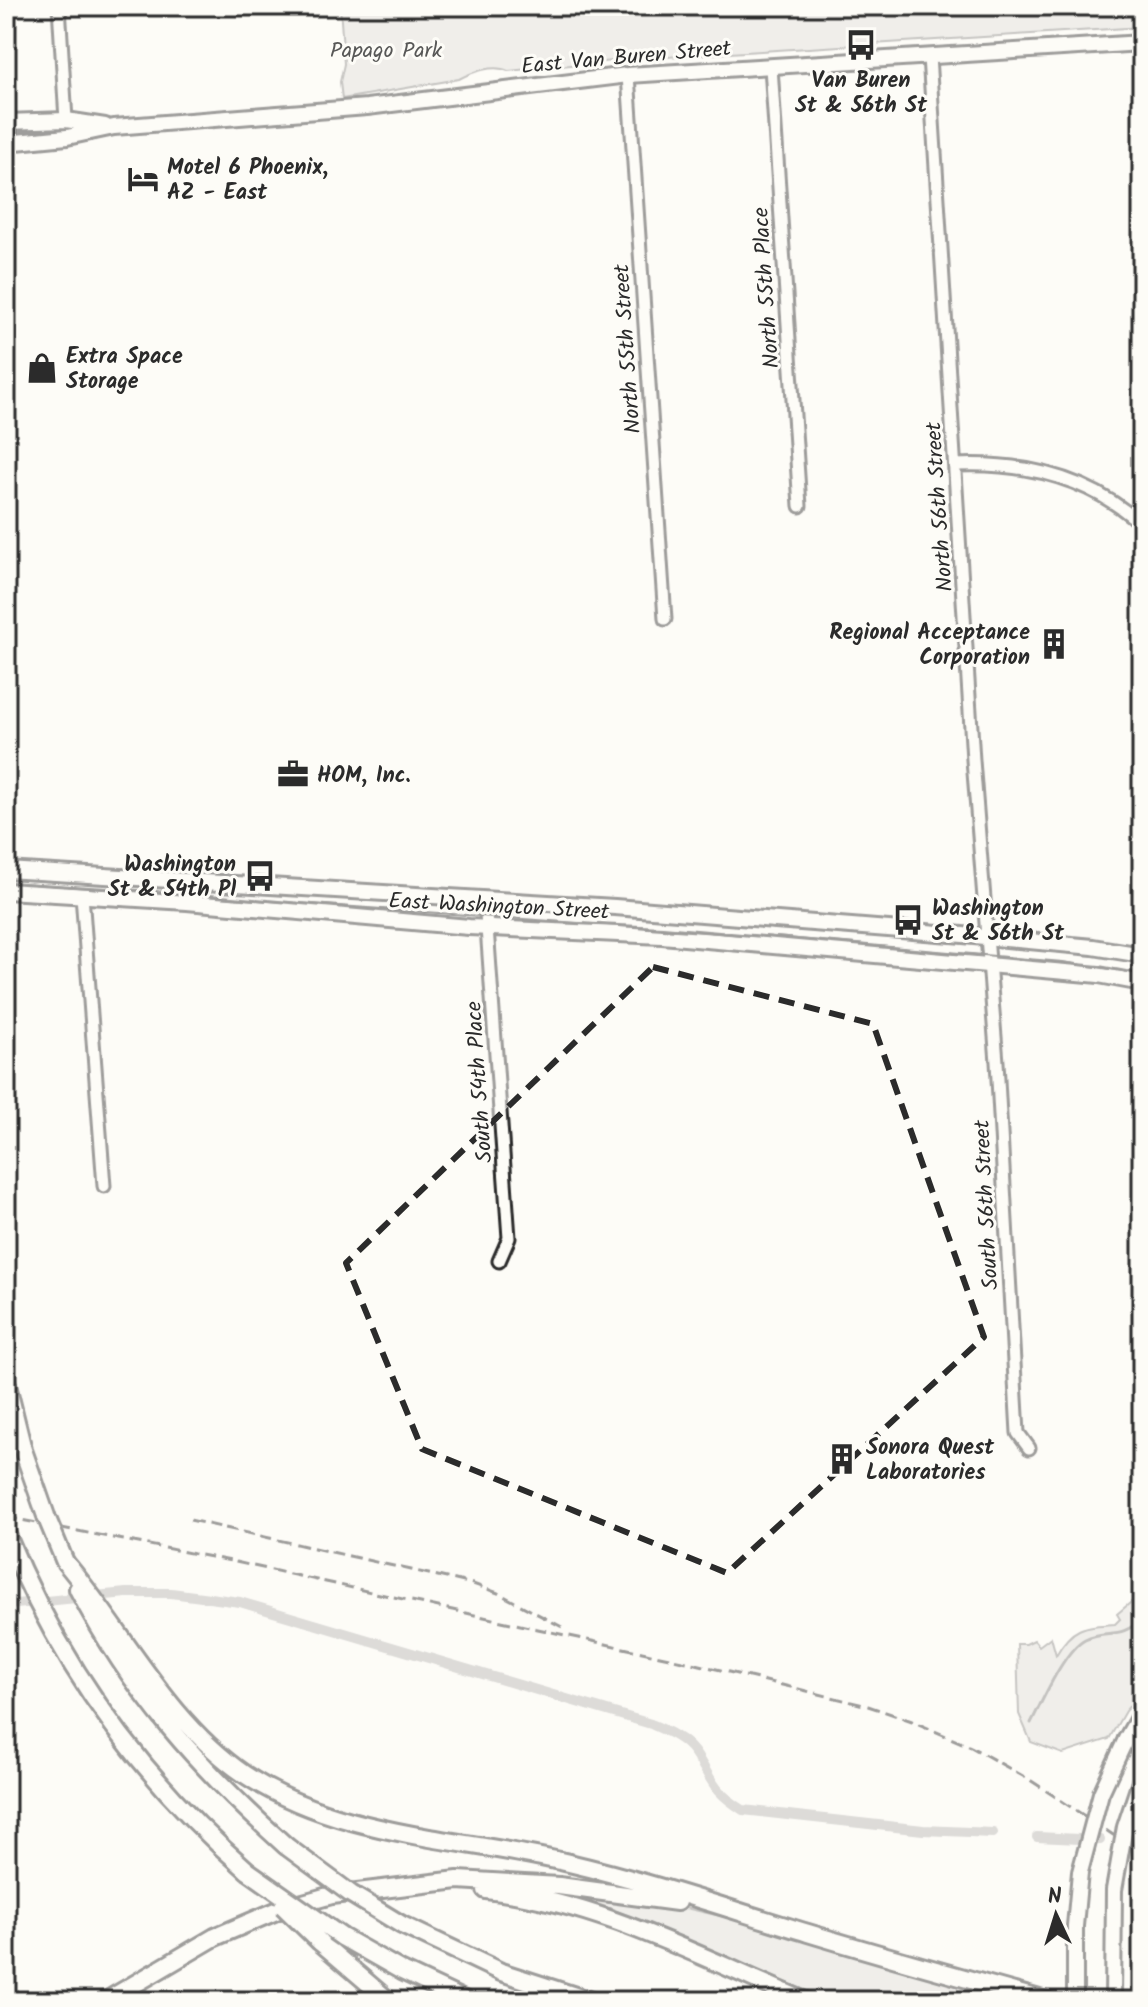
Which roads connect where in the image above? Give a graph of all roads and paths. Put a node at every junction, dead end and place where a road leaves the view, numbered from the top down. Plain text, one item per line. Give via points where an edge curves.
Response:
1 (59, 6) edge
2 (1142, 43) edge
3 (929, 56) junction
4 (771, 67) junction
5 (628, 75) junction
6 (66, 120) junction
7 (6, 122) edge
8 (114, 127) junction
9 (6, 143) edge
10 (955, 465) junction
11 (800, 506) dead end
12 (1142, 525) edge
13 (665, 619) dead end
14 (6, 870) edge
15 (6, 891) edge
16 (82, 895) junction
17 (485, 899) junction
18 (488, 927) junction
19 (987, 938) junction
20 (1142, 955) edge
21 (990, 961) junction
22 (1142, 983) edge
23 (104, 1186) dead end
24 (499, 1261) dead end
25 (6, 1381) edge
26 (1029, 1448) dead end
27 (6, 1533) edge
28 (117, 1643) junction
29 (1142, 1711) edge
30 (1142, 1776) edge
31 (248, 1871) junction
32 (402, 1886) junction
33 (807, 1932) junction
34 (106, 2001) edge
35 (389, 2001) edge
36 (466, 2001) edge
37 (591, 2001) edge
38 (805, 2001) edge
39 (1047, 2001) edge
40 (1075, 2001) edge
41 (1113, 2001) edge

1 - 6 street
2 - 3 main road, East Van Buren Street
3 - 4 main road, East Van Buren Street
3 - 10 street, North 56th Street
4 - 5 main road, East Van Buren Street
4 - 11 street, North 55th Place
5 - 8 main road, East Van Buren Street via 367,107
5 - 13 street, North 55th Street
6 - 7 main road, East Van Buren Street
6 - 8 main road, East Van Buren Street
8 - 9 main road, East Van Buren Street
10 - 12 street via 1005,464 1058,476 1103,495
10 - 19 street, North 56th Street
14 - 17 main road, East Washington Street
15 - 16 main road, East Washington Street
16 - 18 main road, East Washington Street
16 - 23 street
17 - 18 street, South 54th Place
17 - 19 main road, East Washington Street
18 - 21 main road, East Washington Street
18 - 24 street, South 54th Place via 509,1238
19 - 20 main road, East Washington Street
19 - 21 street, North 56th Street
21 - 22 main road, East Washington Street
21 - 26 street, South 56th Street via 1018,1433
25 - 28 highway, bridge via 35,1486 65,1562
27 - 31 highway via 73,1668 122,1739
28 - 33 highway via 215,1751 295,1802 357,1823 571,1863
28 - 37 highway, bridge via 148,1701 196,1760 243,1808 336,1884 454,1952
29 - 40 main road, bridge via 1101,1793 1080,1872
30 - 41 main road, bridge via 1125,1827 1114,1890
31 - 35 highway, bridge
31 - 36 highway, bridge via 342,1937
32 - 33 highway via 458,1880 583,1888 682,1903
32 - 34 highway via 332,1895 281,1909 215,1937
32 - 38 highway via 495,1891 568,1905
33 - 39 highway

